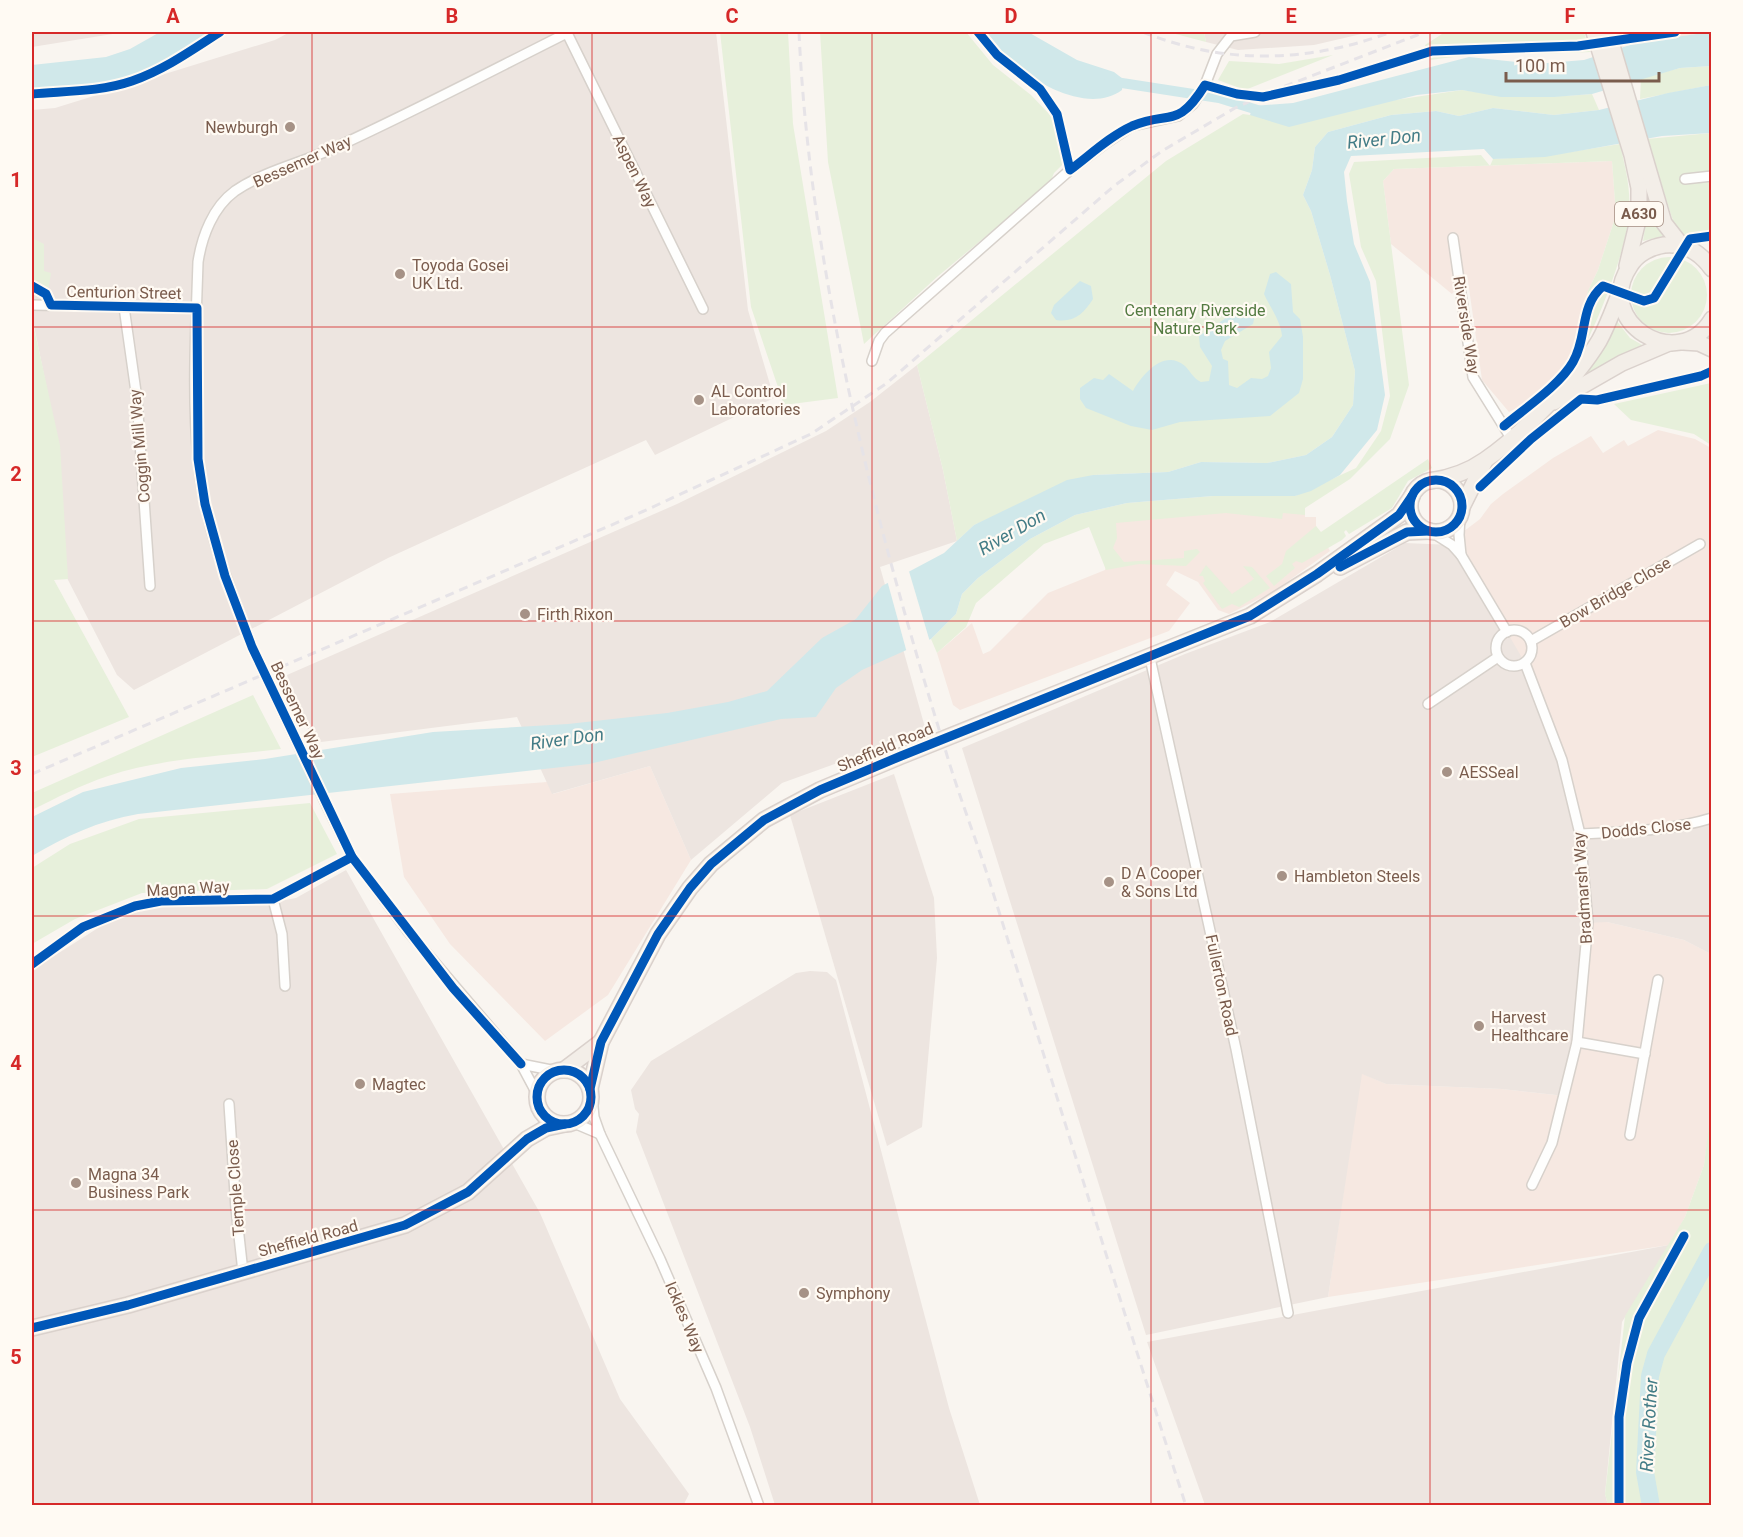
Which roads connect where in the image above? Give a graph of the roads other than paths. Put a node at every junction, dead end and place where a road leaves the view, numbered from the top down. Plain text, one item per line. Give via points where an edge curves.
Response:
1 (1255, 32) edge
2 (1594, 32) edge
3 (1608, 32) edge
4 (567, 33) joint
5 (1230, 34) edge
6 (1637, 152) junction
7 (1712, 176) edge
8 (1685, 179) dead end
9 (1453, 238) dead end
10 (1682, 246) junction
11 (1705, 253) edge
12 (1712, 268) edge
13 (1626, 272) junction
14 (1621, 290) junction
15 (32, 305) edge
16 (124, 307) junction
17 (197, 308) junction
18 (703, 309) dead end
19 (1712, 319) edge
20 (1675, 342) junction
21 (1712, 349) edge
22 (872, 361) dead end
23 (1544, 407) junction
24 (1511, 438) junction
25 (1485, 460) junction
26 (1430, 481) junction
27 (1412, 496) junction
28 (1461, 511) junction
29 (1429, 531) junction
30 (1700, 544) dead end
31 (1461, 555) junction
32 (1317, 574) junction
33 (150, 586) dead end
34 (1507, 632) junction
35 (1531, 641) junction
36 (1498, 657) junction
37 (1150, 658) junction
38 (1525, 663) junction
39 (1428, 704) dead end
40 (1712, 818) edge
41 (1580, 834) junction
42 (352, 857) junction
43 (273, 899) junction
44 (32, 964) edge
45 (1658, 980) dead end
46 (285, 986) dead end
47 (601, 1041) junction
48 (1577, 1041) junction
49 (1645, 1054) junction
50 (521, 1064) junction
51 (560, 1070) junction
52 (591, 1093) junction
53 (537, 1096) junction
54 (229, 1104) dead end
55 (569, 1123) junction
56 (600, 1134) junction
57 (1630, 1135) dead end
58 (527, 1139) junction
59 (1532, 1185) dead end
60 (243, 1272) junction
61 (1288, 1313) dead end
62 (32, 1328) edge
63 (759, 1506) edge

1 - 5 street
2 - 6 main road, A630
3 - 6 main road, A630
4 - 17 street, Bessemer Way via 393,120 235,192 220,207 201,241
4 - 18 street, Aspen Way
5 - 22 street via 1193,104 1178,116 1132,126 1070,170 885,333
6 - 10 main road, A630 via 1664,224
6 - 13 main road, A630 via 1639,216
7 - 8 street
9 - 24 street, Riverside Way via 1473,377
10 - 11 main road, A630
10 - 13 main road, A630 via 1649,249
11 - 12 main road, A630
13 - 14 main road, A630
14 - 20 main road via 1624,312 1637,331
14 - 23 main road via 1600,339
15 - 16 street, Centurion Street
16 - 17 street, Centurion Street
16 - 33 street, Coggin Mill Way via 137,399
17 - 42 street, Bessemer Way, bridge via 198,459 205,504 225,576 252,647
19 - 20 main road via 1701,331
20 - 21 main road via 1699,343
20 - 23 main road via 1622,363
23 - 24 main road
24 - 25 main road
25 - 26 main road via 1452,478
25 - 28 main road
26 - 27 main road
26 - 28 main road via 1452,487 1458,493
27 - 29 main road via 1413,518
27 - 32 main road, Sheffield Road via 1399,515
28 - 29 main road via 1449,529
28 - 31 street
29 - 31 street
29 - 32 main road, Sheffield Road via 1407,532 1333,571
30 - 35 street, Bow Bridge Close
31 - 34 street
32 - 37 main road, Sheffield Road via 1250,616
34 - 35 street via 1524,633
34 - 36 street via 1497,643
35 - 38 street via 1532,652
36 - 38 street via 1515,667
36 - 39 street
37 - 47 main road, Sheffield Road via 901,756 809,795 764,820 711,864 690,888 658,934
37 - 61 street, Fullerton Road via 1236,1049
38 - 41 street, Bradmarsh Way via 1562,760
40 - 41 street, Dodds Close via 1637,831
41 - 48 street, Bradmarsh Way via 1588,922
42 - 43 street, Magna Way
42 - 50 street, Bessemer Way via 453,988
43 - 44 street, Magna Way via 160,901 135,906 83,927
43 - 46 street via 282,934
45 - 49 street
47 - 51 main road, Sheffield Road
47 - 52 main road, Sheffield Road
48 - 49 street
48 - 59 street, Bradmarsh Way via 1552,1143
49 - 57 street
50 - 51 street
50 - 53 street, Bessemer Way
51 - 52 main road via 580,1074
51 - 53 main road via 544,1078
52 - 55 main road via 588,1111
52 - 56 street, Ickles Way
53 - 55 main road via 540,1110 548,1119
53 - 58 main road
54 - 60 street, Temple Close
55 - 56 street
55 - 58 main road, Sheffield Road via 546,1128
56 - 63 street, Ickles Way via 660,1258 716,1388
58 - 60 main road, Sheffield Road via 468,1192 416,1221
60 - 62 main road, Sheffield Road

